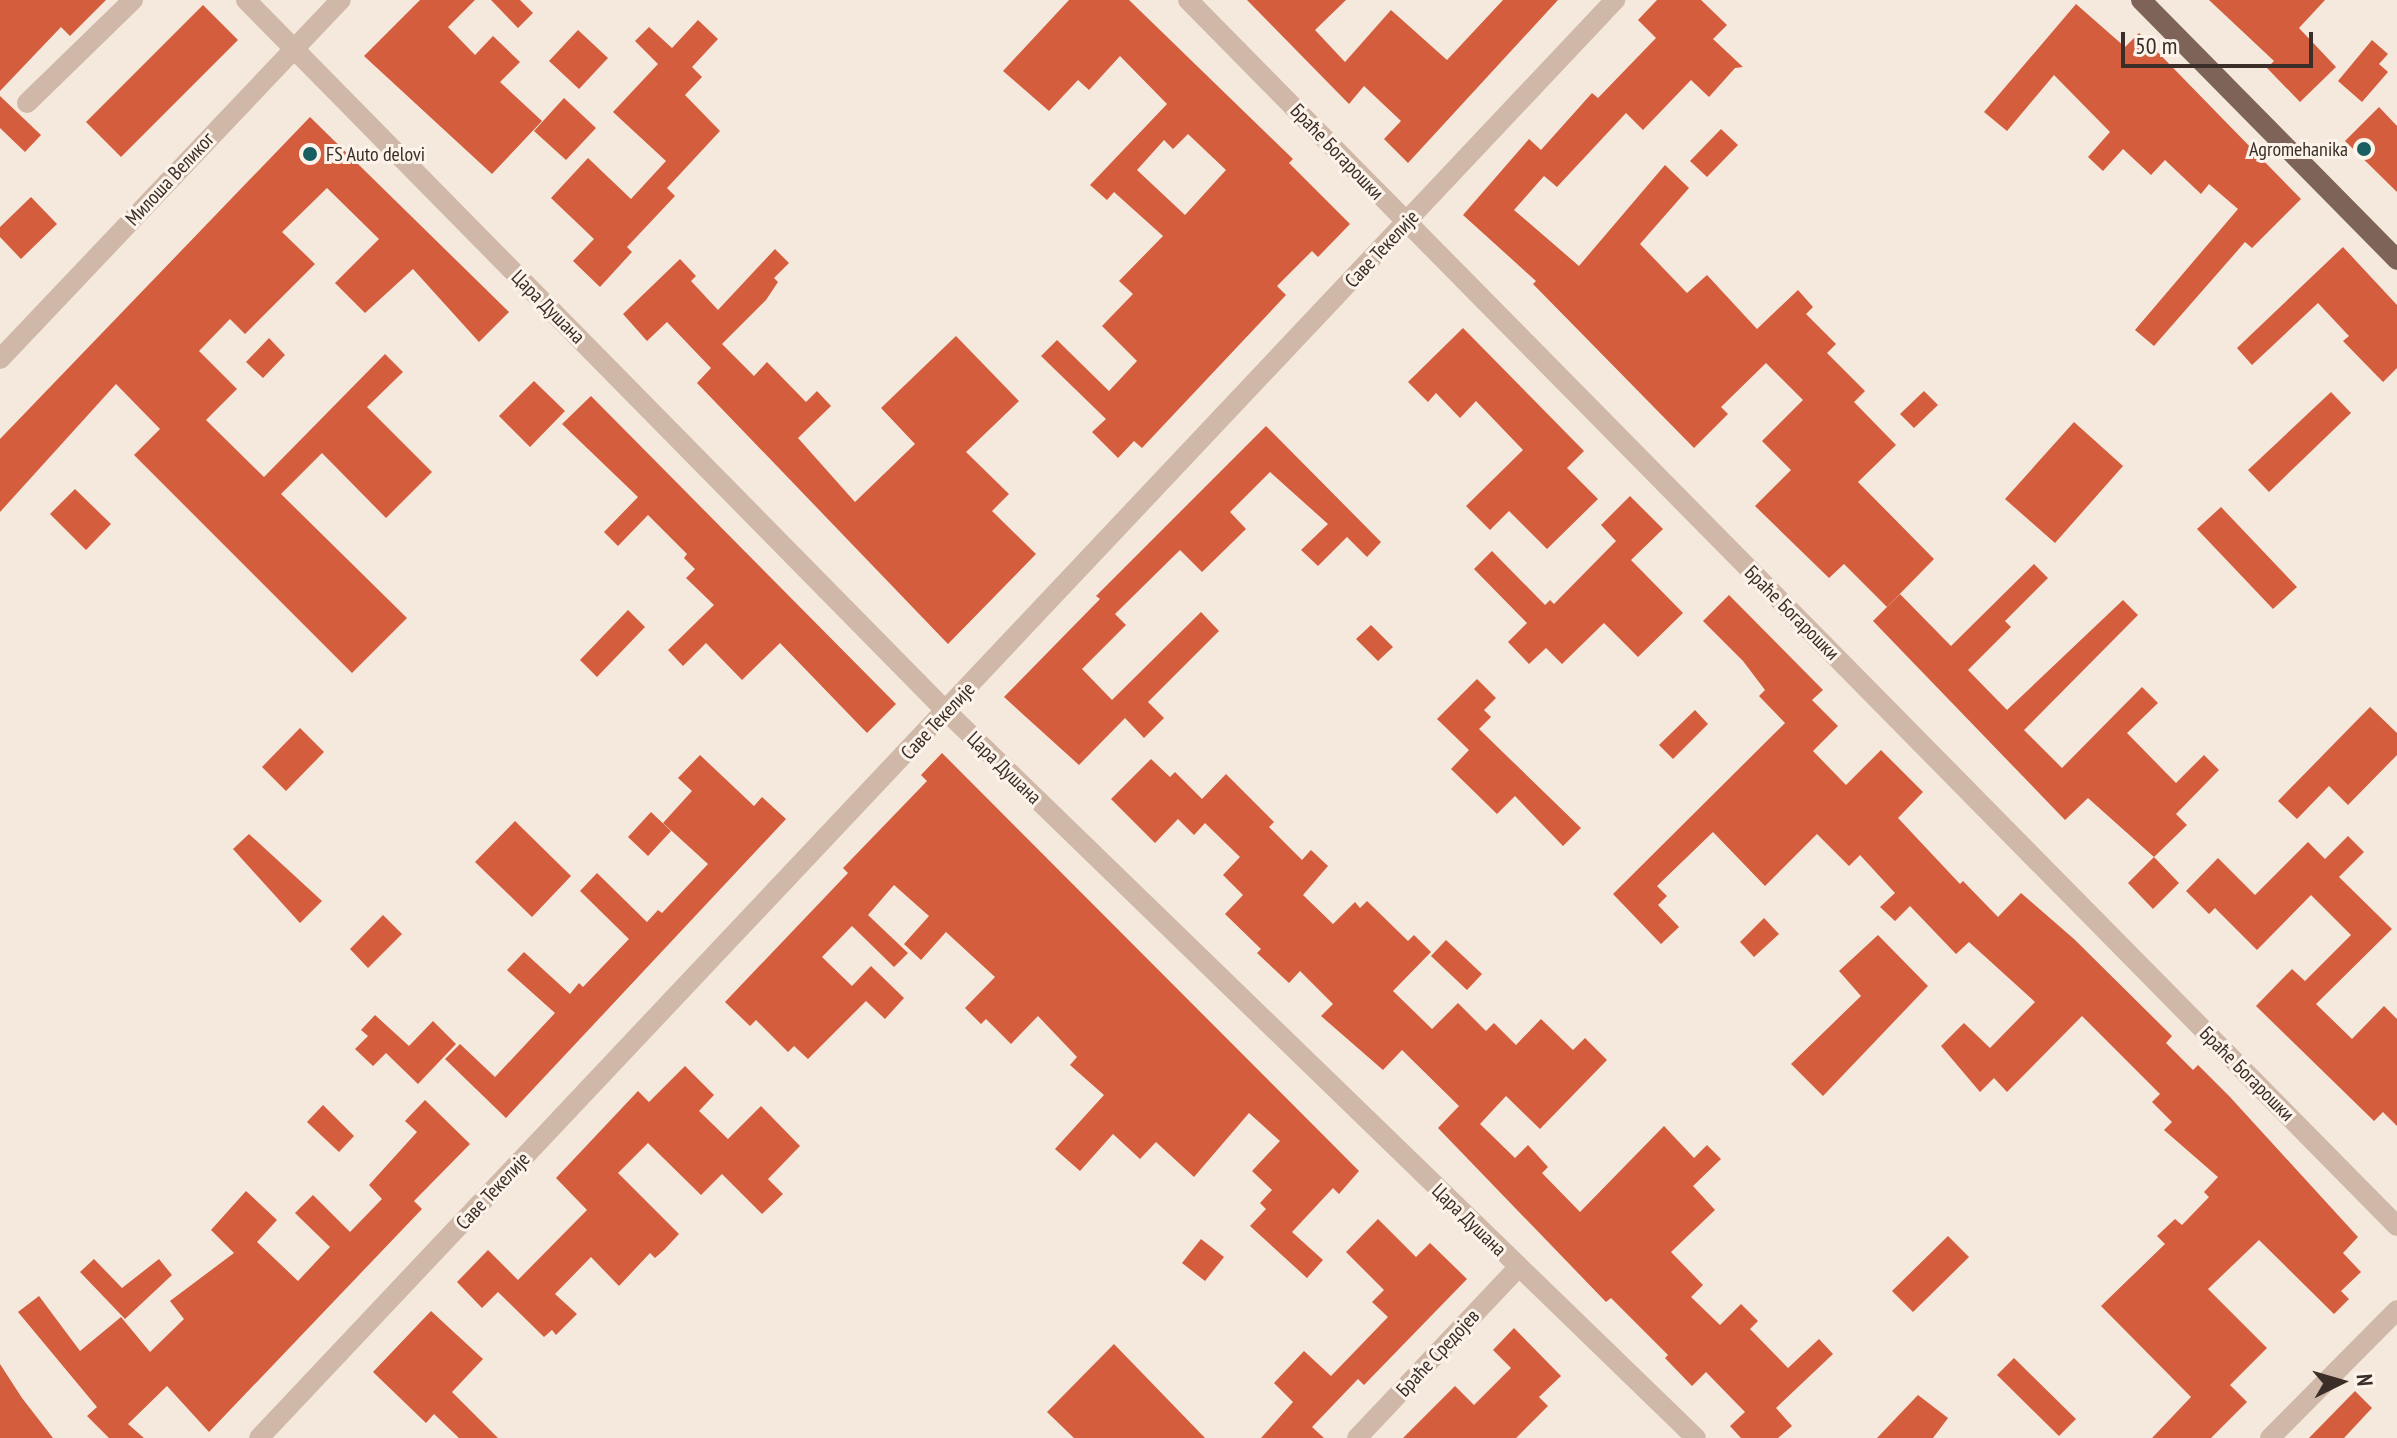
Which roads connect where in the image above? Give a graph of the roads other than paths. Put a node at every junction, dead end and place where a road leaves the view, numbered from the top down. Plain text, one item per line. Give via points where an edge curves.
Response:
1 (133, 0) edge
2 (246, 0) edge
3 (341, 0) edge
4 (1188, 0) edge
5 (1615, 0) edge
6 (2141, 0) edge
7 (294, 48) junction
8 (27, 103) dead end
9 (1406, 223) junction
10 (2397, 260) edge
11 (0, 359) edge
12 (947, 712) junction
13 (2397, 1226) edge
14 (1518, 1268) junction
15 (2397, 1310) edge
16 (259, 1438) edge
17 (1357, 1438) edge
18 (1696, 1438) edge
19 (2270, 1438) edge

1 - 8 street
2 - 7 street, Цара Душана
3 - 7 street, Милоша Великог
4 - 9 street, Браће Богарошки
5 - 9 street, Саве Текелије
6 - 10 main road
7 - 11 street, Милоша Великог
7 - 12 street, Цара Душана
9 - 12 street, Саве Текелије
9 - 13 street, Браће Богарошки
12 - 14 street, Цара Душана
12 - 16 street, Саве Текелије
14 - 17 street, Браће Средојев
14 - 18 street, Цара Душана
15 - 19 street

